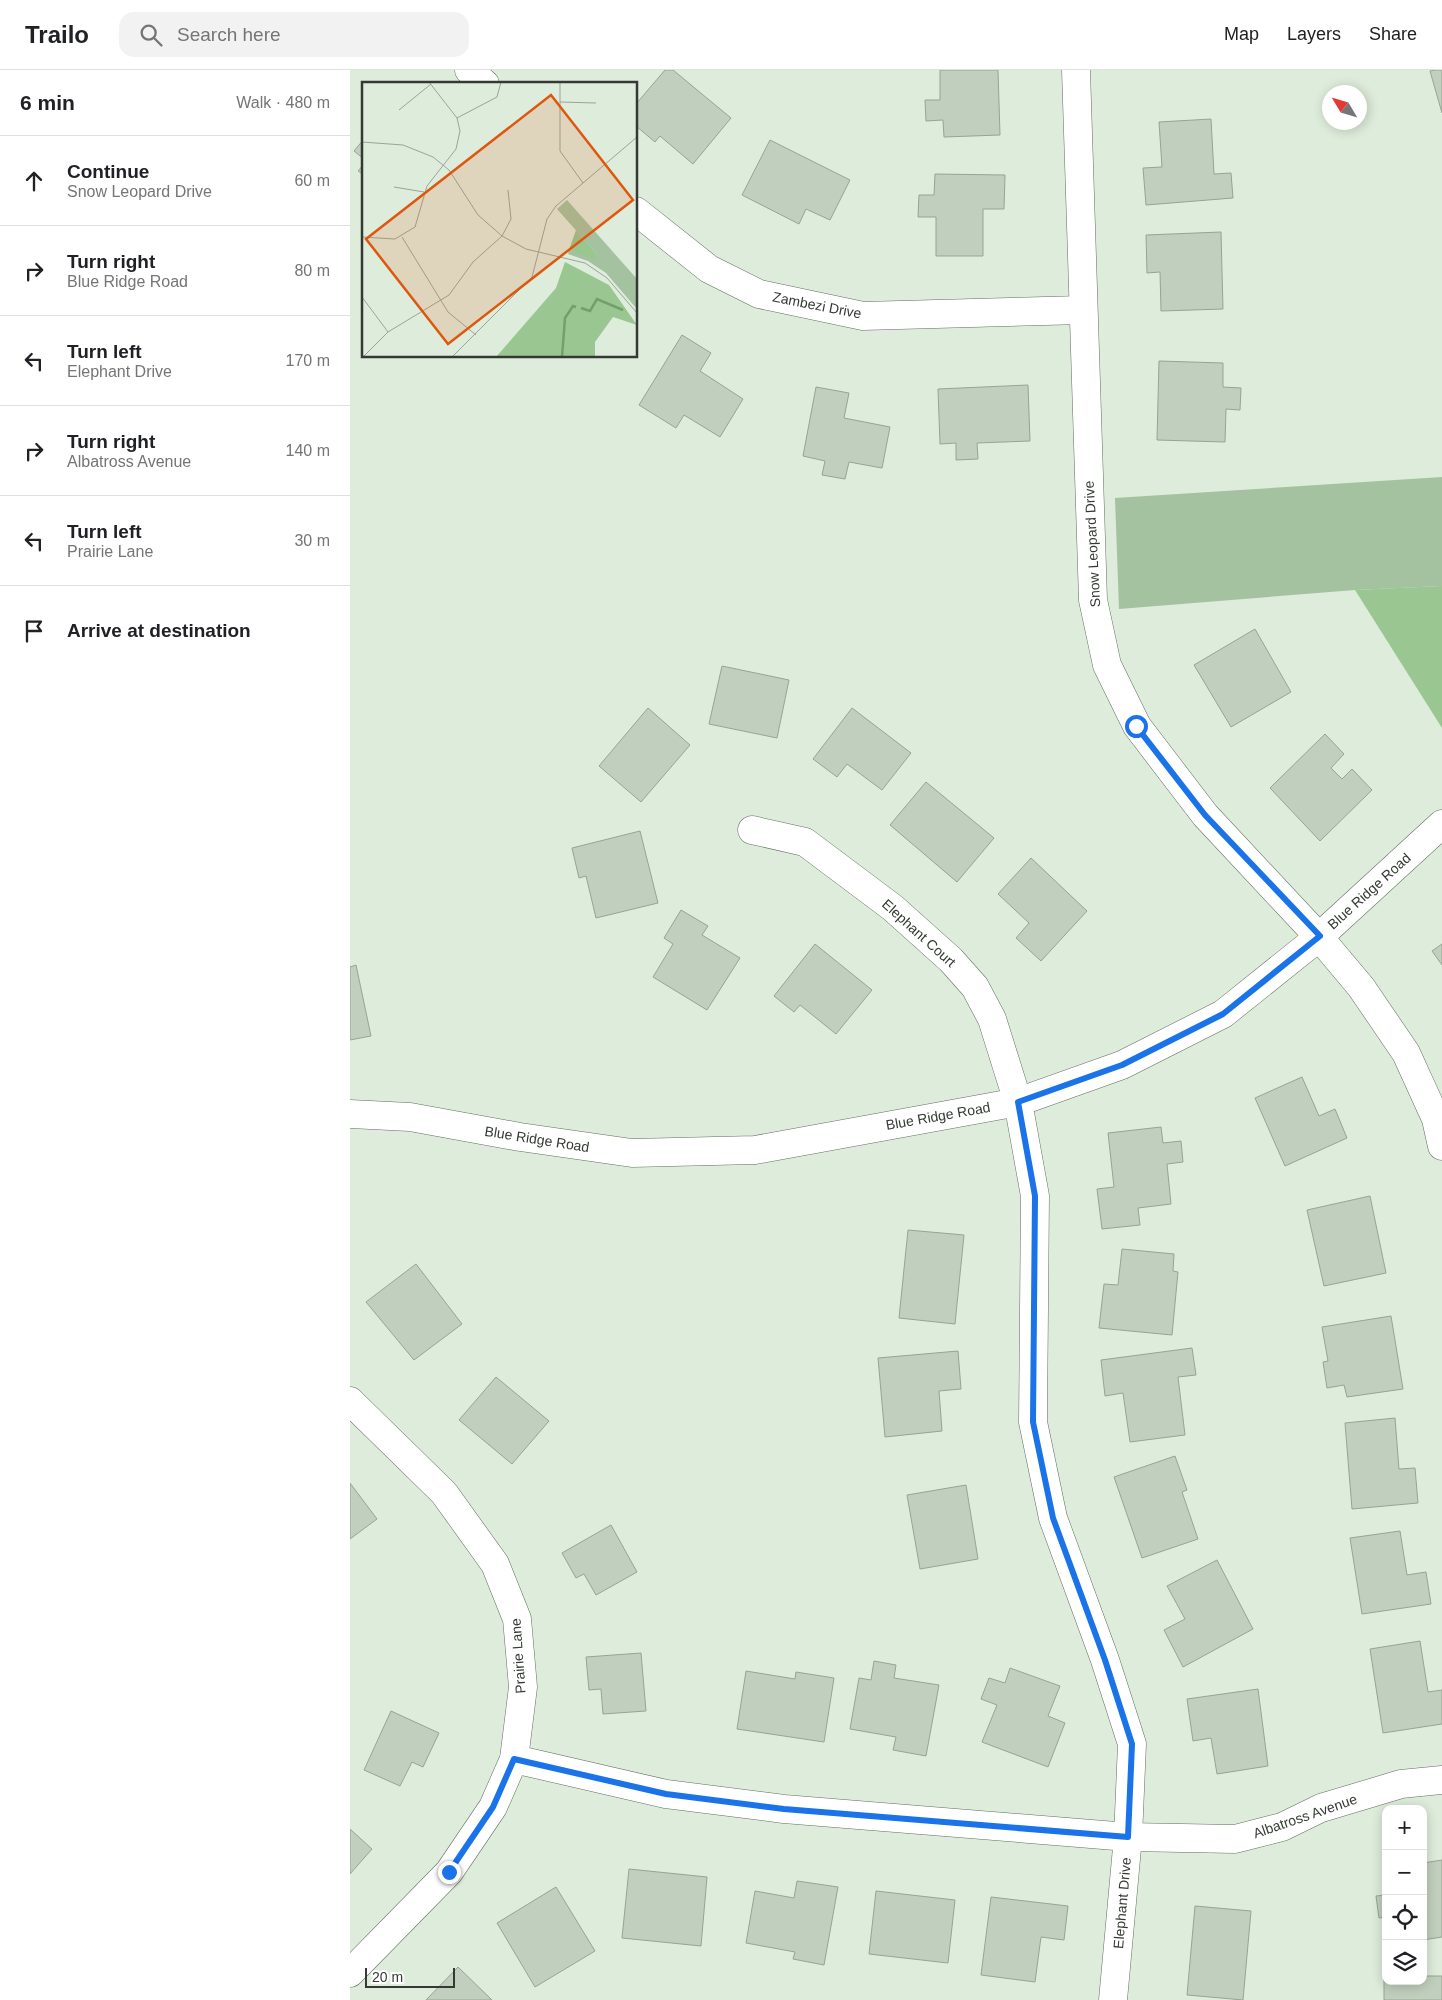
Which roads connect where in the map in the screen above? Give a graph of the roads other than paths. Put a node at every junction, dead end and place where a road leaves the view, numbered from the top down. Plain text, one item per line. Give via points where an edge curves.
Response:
1 (469, 70) edge
2 (1076, 70) edge
3 (484, 82) edge
4 (638, 213) edge
5 (1083, 310) junction
6 (1442, 824) edge
7 (752, 830) dead end
8 (1320, 936) junction
9 (1018, 1102) junction
10 (350, 1114) edge
11 (1442, 1146) edge
12 (350, 1401) edge
13 (514, 1759) junction
14 (1442, 1780) edge
15 (1128, 1837) junction
16 (350, 1973) edge
17 (1113, 2000) edge

1 - 3 street
2 - 5 street, Snow Leopard Drive
4 - 5 street, Zambezi Drive via 709,269 759,294 863,316
5 - 8 street, Snow Leopard Drive via 1093,600 1107,665 1136,726 1205,815
6 - 8 street, Blue Ridge Road
7 - 9 street, Elephant Court via 805,842 893,908 951,960 975,987 992,1019
8 - 9 street, Blue Ridge Road via 1223,1014 1122,1065
8 - 11 street, Snow Leopard Drive via 1361,987 1406,1053 1436,1119
9 - 10 street, Blue Ridge Road via 755,1150 632,1153 410,1117
9 - 15 street, Elephant Drive via 1035,1196 1033,1422 1053,1518 1132,1744
12 - 13 street, Prairie Lane via 444,1493 495,1564 517,1618 523,1687
13 - 15 street, Albatross Avenue via 676,1795 784,1809
13 - 16 street, Prairie Lane via 493,1807 449,1872
14 - 15 street, Albatross Avenue via 1401,1784 1321,1808 1282,1827 1235,1839
15 - 17 street, Elephant Drive

